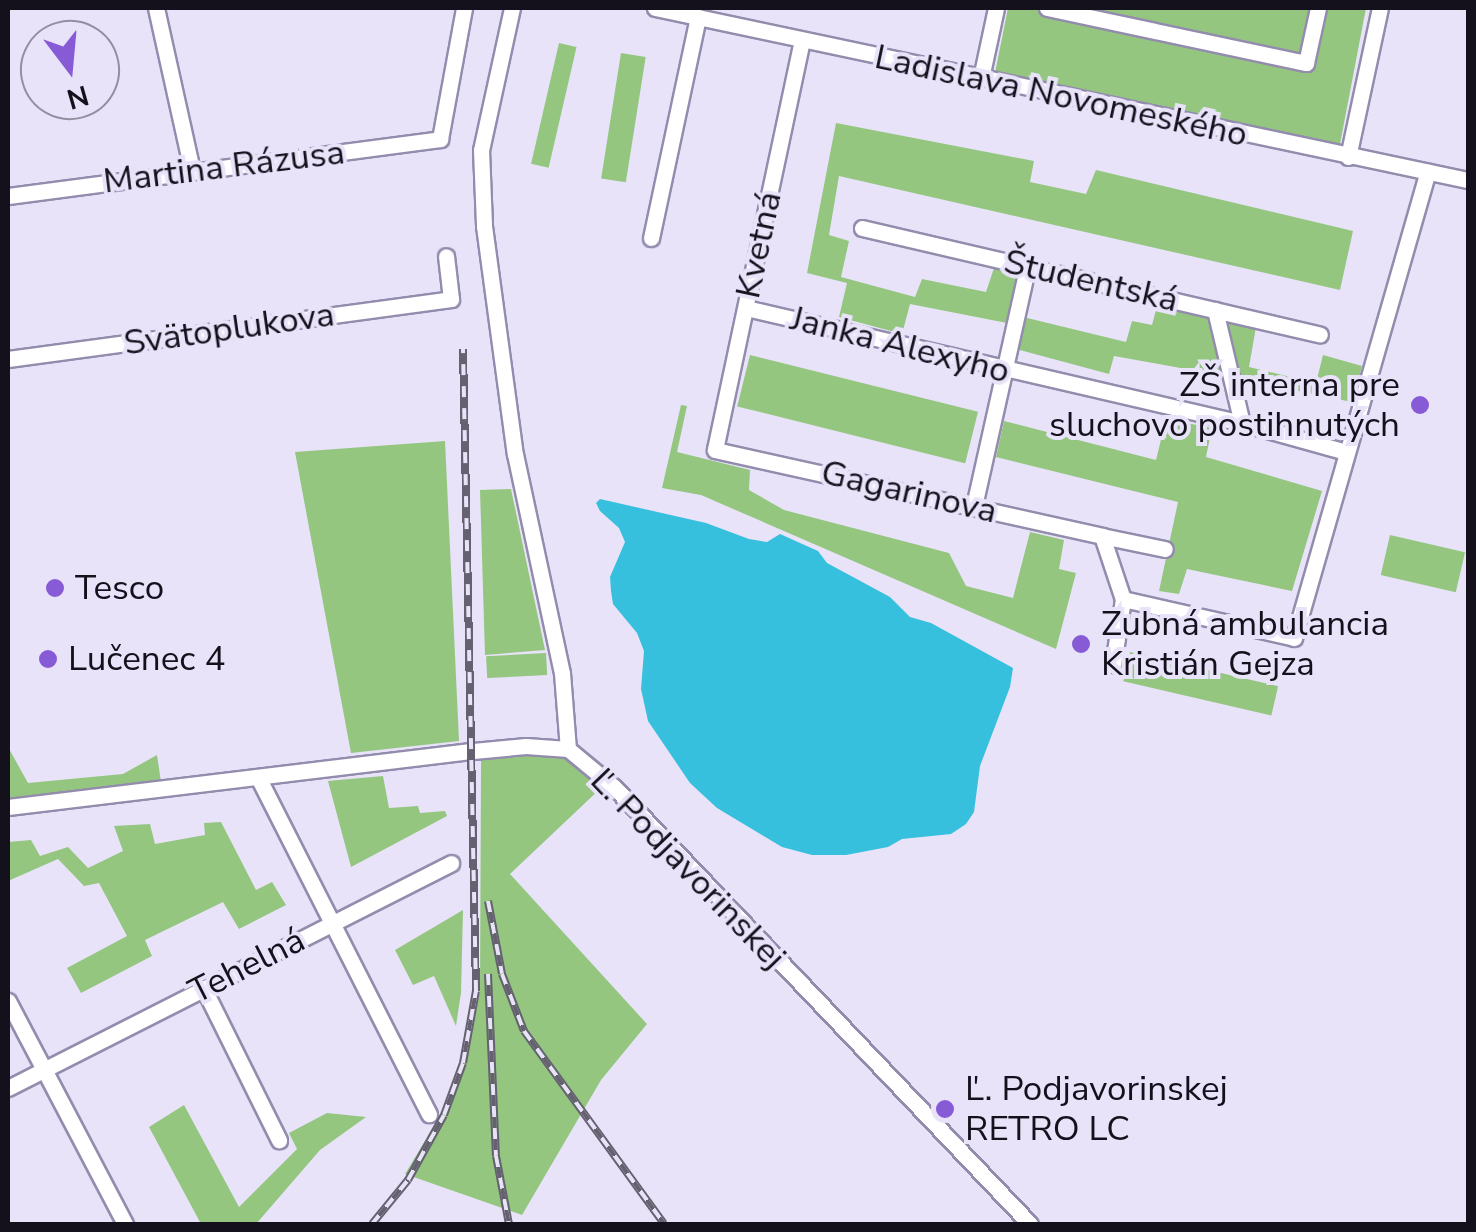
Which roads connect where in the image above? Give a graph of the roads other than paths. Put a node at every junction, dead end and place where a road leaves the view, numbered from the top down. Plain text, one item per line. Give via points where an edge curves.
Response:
1 (156, 8) edge
2 (464, 8) edge
3 (512, 8) edge
4 (655, 8) edge
5 (996, 8) edge
6 (1047, 8) edge
7 (1318, 8) edge
8 (1380, 8) edge
9 (698, 17) junction
10 (802, 40) junction
11 (981, 78) junction
12 (1348, 158) junction
13 (192, 171) junction
14 (1428, 172) junction
15 (1468, 180) edge
16 (8, 196) edge
17 (862, 228) dead end
18 (652, 238) dead end
19 (446, 256) dead end
20 (1028, 265) junction
21 (746, 308) junction
22 (1214, 310) junction
23 (1320, 335) dead end
24 (8, 359) edge
25 (1001, 370) junction
26 (1242, 423) junction
27 (715, 450) joint
28 (1346, 452) junction
29 (974, 506) junction
30 (1102, 536) junction
31 (1165, 550) dead end
32 (1123, 599) junction
33 (1113, 664) dead end
34 (568, 749) junction
35 (259, 779) junction
36 (8, 807) edge
37 (451, 863) dead end
38 (334, 921) junction
39 (204, 988) junction
40 (8, 1001) edge
41 (43, 1068) junction
42 (8, 1088) edge
43 (429, 1114) dead end
44 (279, 1140) dead end
45 (126, 1224) edge
46 (1030, 1224) edge

1 - 13 street
2 - 13 street, Martina Rázusa via 440,139
3 - 34 street via 480,168 515,454 562,673
4 - 9 street, Ladislava Novomeského
5 - 11 street
6 - 7 street via 1306,63
8 - 12 street
9 - 10 street, Ladislava Novomeského
9 - 18 street
10 - 11 street, Ladislava Novomeského
10 - 21 street, Kvetná
11 - 12 street, Ladislava Novomeského
12 - 14 street, Ladislava Novomeského
13 - 16 street, Martina Rázusa
14 - 15 street, Ladislava Novomeského
14 - 28 street
17 - 20 street, Študentská
19 - 24 street, Svätoplukova via 451,299
20 - 22 street, Študentská
20 - 25 street
21 - 25 street, Janka Alexyho
21 - 27 street, Kvetná
22 - 23 street, Študentská
22 - 26 street
25 - 26 street, Janka Alexyho
25 - 29 street
26 - 28 street, Janka Alexyho
27 - 29 street, Gagarinova
28 - 32 street via 1294,638
29 - 30 street, Gagarinova
30 - 31 street, Gagarinova
30 - 32 street
32 - 33 street
34 - 35 street, Ľ. Podjavorinskej via 473,751
34 - 46 street, Ľ. Podjavorinskej via 614,787
35 - 36 street, Ľ. Podjavorinskej
35 - 38 street
37 - 38 street, Tehelná
38 - 39 street, Tehelná
38 - 43 street
39 - 41 street, Tehelná
39 - 44 street
40 - 41 street
41 - 42 street, Tehelná
41 - 45 street

